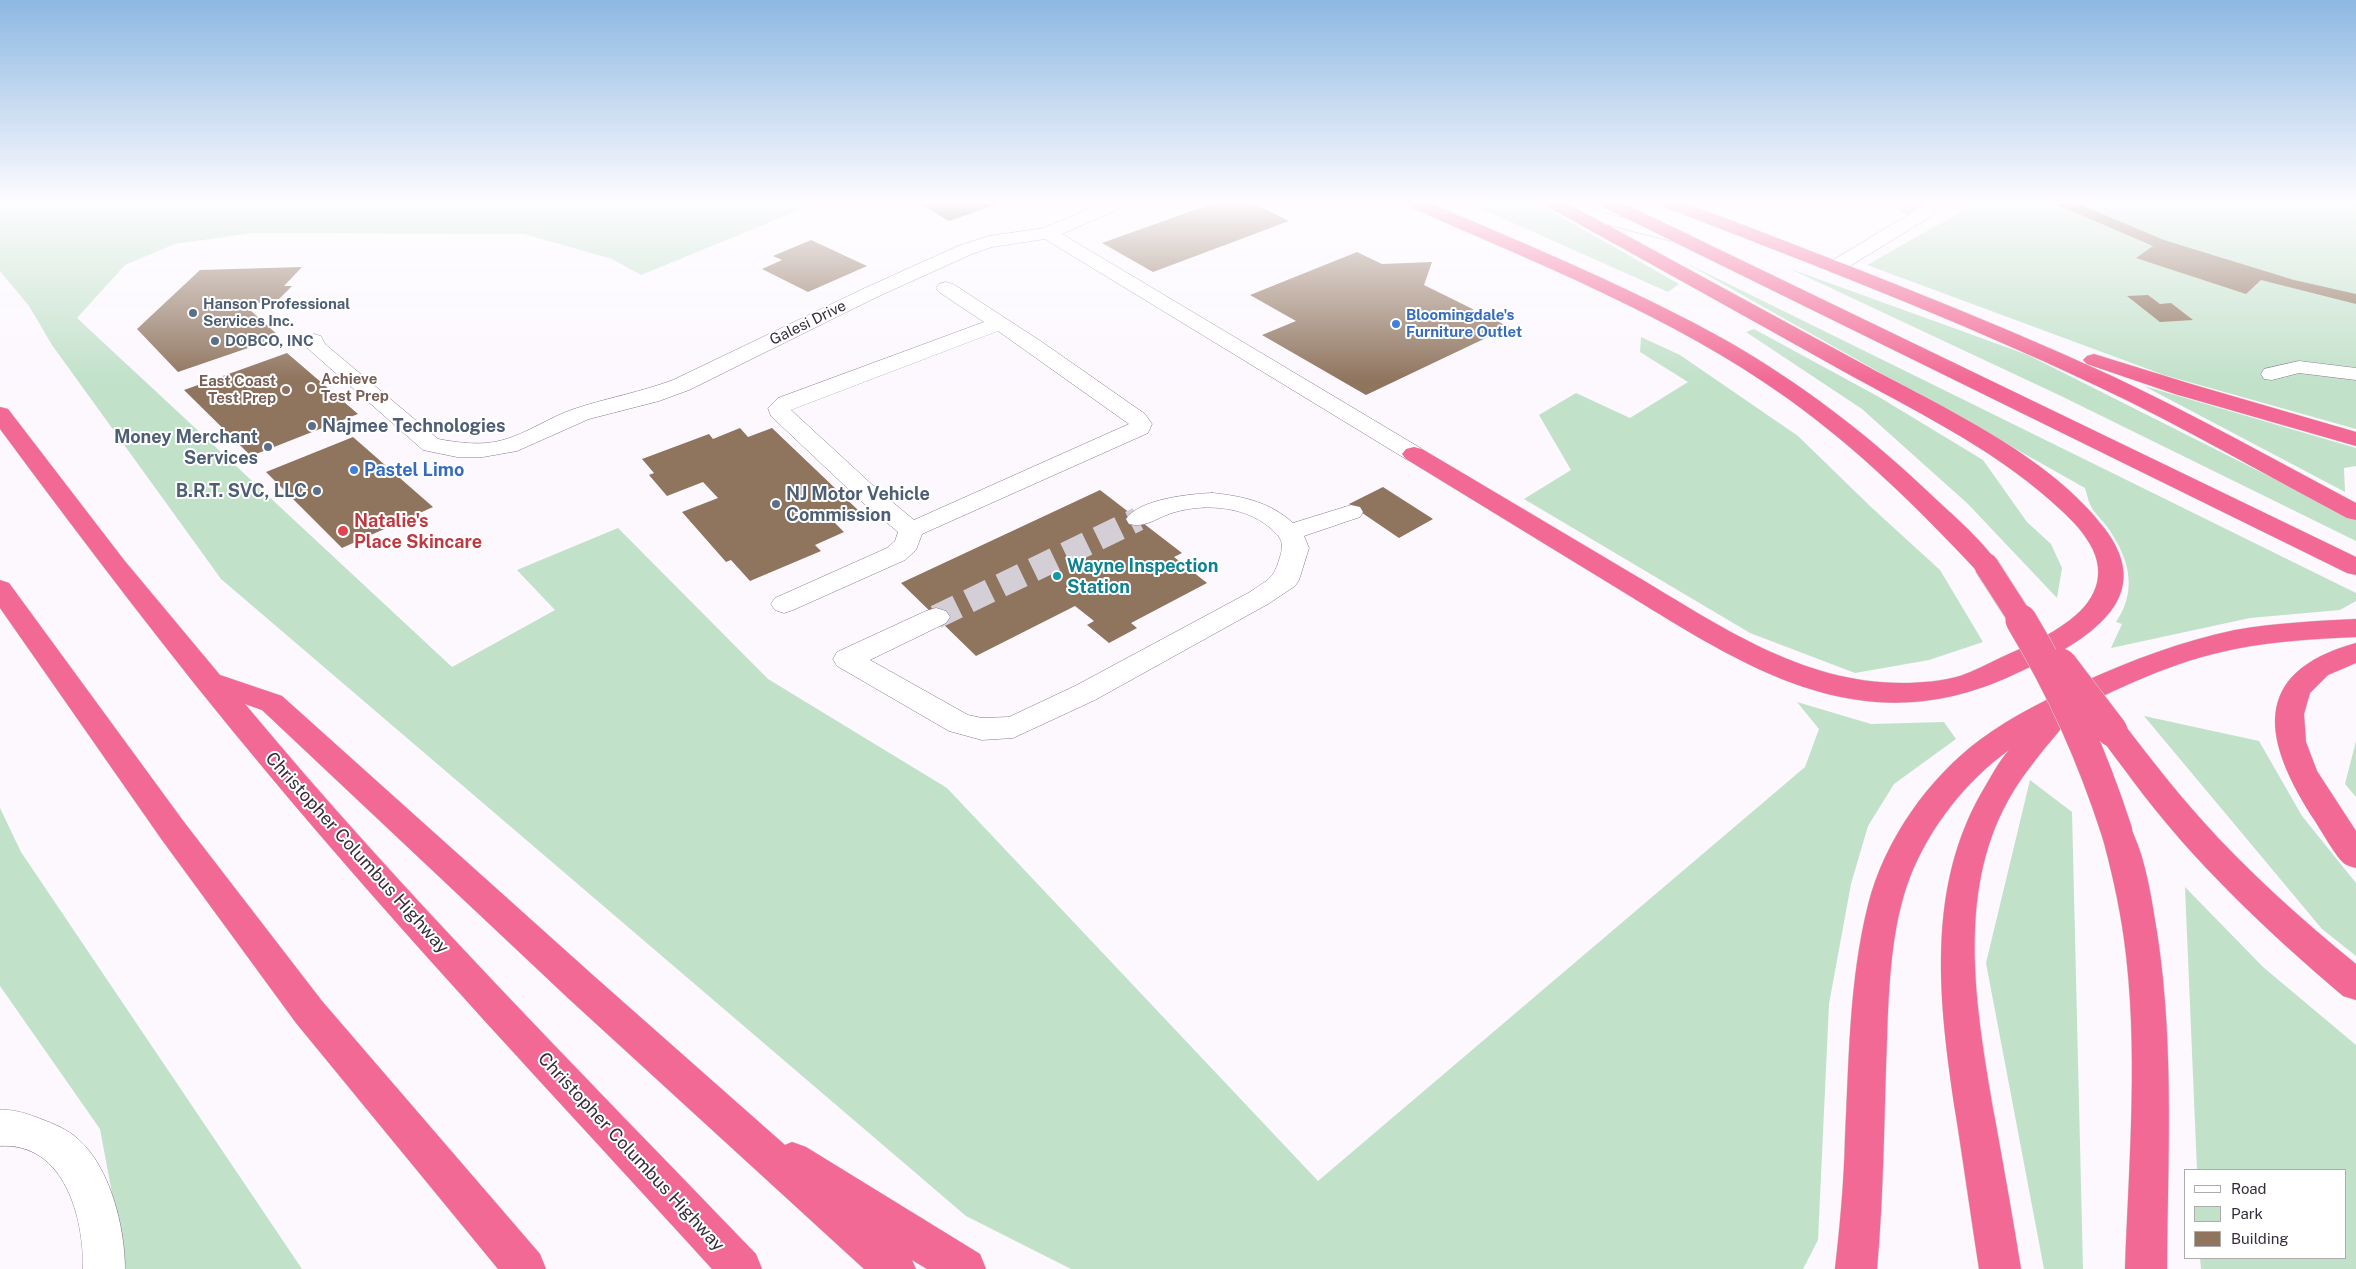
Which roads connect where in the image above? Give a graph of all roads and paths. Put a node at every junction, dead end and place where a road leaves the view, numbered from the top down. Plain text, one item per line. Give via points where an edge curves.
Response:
1 (937, 262) edge
2 (1096, 262) edge
3 (1546, 262) edge
4 (1661, 262) edge
5 (1733, 262) edge
6 (1823, 262) edge
7 (1843, 262) edge
8 (1835, 267) junction
9 (1887, 287) junction
10 (946, 288) dead end
11 (999, 323) junction
12 (314, 340) dead end
13 (2272, 374) dead end
14 (2356, 374) edge
15 (0, 414) edge
16 (2356, 439) edge
17 (1414, 454) joint
18 (1351, 512) dead end
19 (2356, 512) edge
20 (1138, 519) tunnel mouth
21 (911, 530) junction
22 (1290, 532) junction
23 (1986, 566) junction
24 (2356, 566) edge
25 (0, 589) edge
26 (784, 604) dead end
27 (936, 617) tunnel mouth
28 (2356, 628) edge
29 (2356, 652) edge
30 (212, 683) junction
31 (2077, 697) junction
32 (2356, 855) edge
33 (2356, 985) edge
34 (731, 1123) junction
35 (0, 1128) edge
36 (104, 1269) edge
37 (525, 1269) edge
38 (741, 1269) edge
39 (895, 1269) edge
40 (965, 1269) edge
41 (1856, 1269) edge
42 (2000, 1269) edge
43 (2146, 1269) edge

1 - 12 street, Galesi Drive via 681,385 582,414 509,446 483,450 431,445 315,346
2 - 17 street
3 - 23 highway via 1695,332 1801,398 1917,493
4 - 17 highway via 1915,402 2024,468 2070,505 2104,547 2112,568 2104,602 2075,631 1984,678 1960,686 1902,692 1832,684 1795,674 1723,640
5 - 24 highway
6 - 8 highway
7 - 8 street
8 - 9 highway
9 - 16 highway via 2131,373
9 - 19 highway via 2114,385
10 - 11 street
11 - 21 street via 779,408 870,496
11 - 21 street via 1137,420 1140,428
13 - 14 street via 2299,367
15 - 30 highway, Christopher Columbus Highway via 115,566
18 - 22 street
20 - 22 street via 1163,508 1209,501 1252,507 1275,519
21 - 26 street via 907,544 896,554
22 - 27 street via 1296,548 1286,580 1085,693 1013,727 982,729 959,723 847,659
23 - 33 highway, bridge via 2168,803 2272,914
23 - 43 highway, bridge via 2015,609 2073,714 2098,774 2135,903 2148,1024
25 - 37 highway via 161,815 309,1012
28 - 31 highway via 2257,636 2192,650 2131,671
29 - 32 highway via 2322,666 2306,678 2294,693 2289,712 2295,759 2316,797
30 - 34 highway via 272,703
30 - 38 highway, Christopher Columbus Highway via 276,763 451,959
31 - 41 highway via 1996,745 1955,780 1931,808 1909,843 1892,882 1880,924 1873,974 1863,1209
31 - 42 highway via 2027,746 1990,801 1965,869 1959,909 1956,956 1958,1004
34 - 39 highway
34 - 40 highway
35 - 36 street via 37,1135 67,1154 85,1182 98,1216

